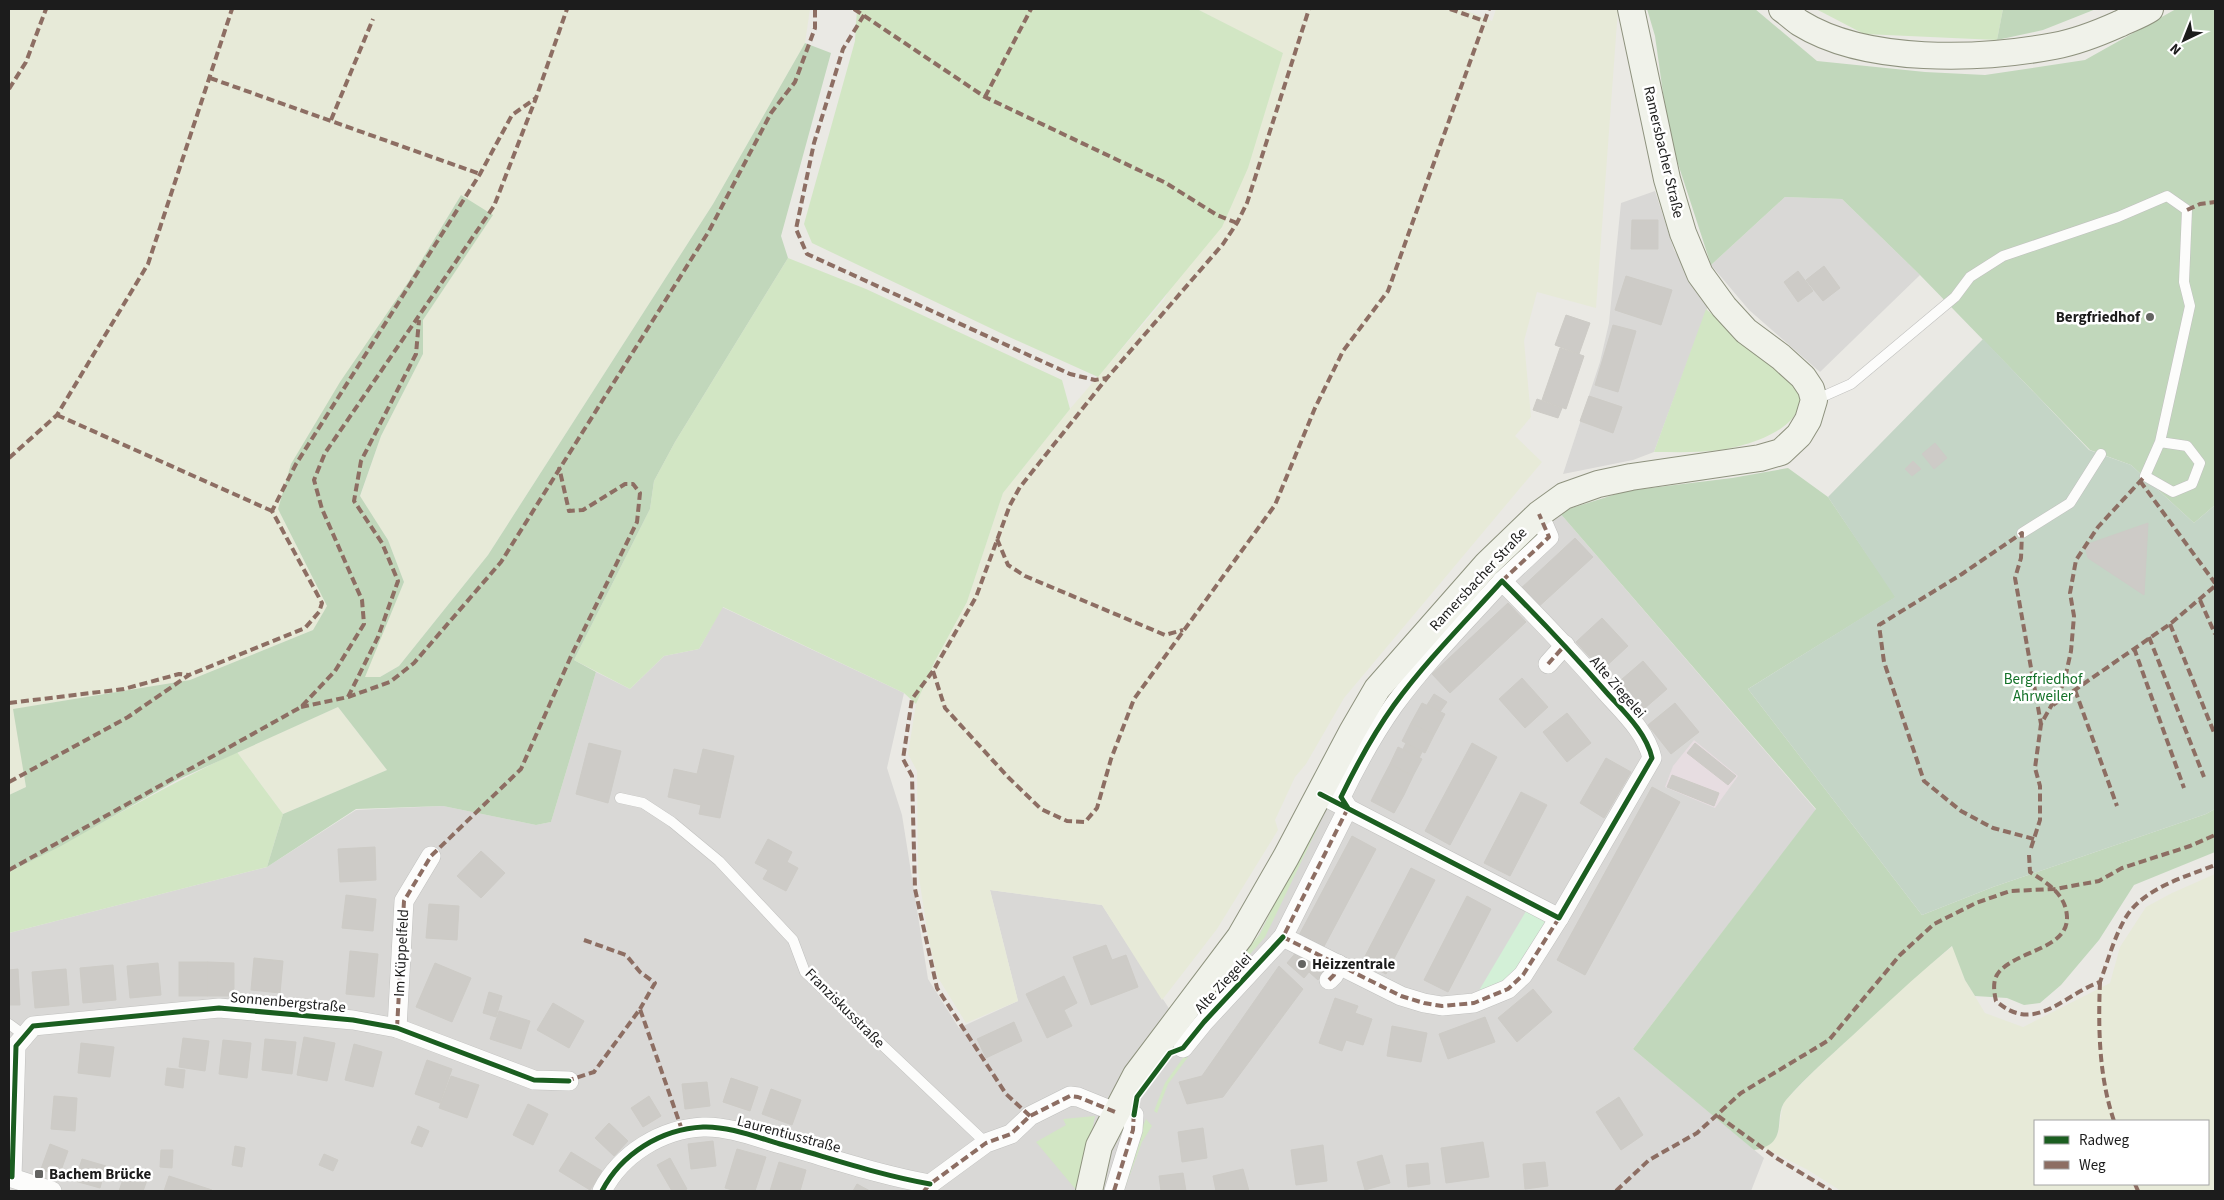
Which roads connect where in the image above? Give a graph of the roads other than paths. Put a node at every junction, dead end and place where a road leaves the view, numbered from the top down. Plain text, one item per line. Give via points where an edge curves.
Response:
1 (1631, 9) edge
2 (1782, 9) edge
3 (2150, 9) edge
4 (1814, 400) junction
5 (2160, 442) junction
6 (2101, 454) dead end
7 (1539, 514) junction
8 (2022, 533) dead end
9 (1502, 581) junction
10 (1565, 645) junction
11 (1548, 664) dead end
12 (1320, 794) junction
13 (620, 798) dead end
14 (1348, 808) junction
15 (430, 856) dead end
16 (1559, 918) junction
17 (1283, 936) junction
18 (9, 1024) edge
19 (397, 1028) junction
20 (24, 1035) junction
21 (1183, 1048) dead end
22 (569, 1081) dead end
23 (1124, 1113) junction
24 (986, 1143) junction
25 (10, 1177) edge
26 (927, 1187) edge
27 (52, 1191) edge
28 (602, 1191) edge
29 (1088, 1191) edge
30 (1114, 1191) edge

1 - 4 main road, Ramersbacher Straße via 1667,179 1683,233 1700,274 1746,331 1781,356 1803,377
2 - 3 main road via 1800,23 1830,37 1921,56 1998,54 2056,46 2100,32
4 - 5 lane via 1851,384 1955,297 1970,277 2003,256 2118,218 2167,196 2187,210 2184,282 2190,306
4 - 7 main road, Ramersbacher Straße via 1799,436 1781,452 1598,484 1564,496
5 - 5 lane via 2145,476 2173,492 2192,484 2200,463 2187,446
6 - 8 lane via 2070,503
7 - 9 street via 1549,537
7 - 12 main road, Ramersbacher Straße via 1487,564 1377,689
9 - 10 street, Alte Ziegelei
9 - 14 street via 1393,706 1341,797
10 - 11 street
10 - 16 street, Alte Ziegelei via 1636,727 1650,747 1652,758
12 - 14 street
12 - 23 main road, Ramersbacher Straße via 1240,937 1136,1075
13 - 24 lane, Franziskusstraße via 643,803 672,822 719,862 793,940 805,972
14 - 16 street
14 - 17 street, Alte Ziegelei
15 - 19 street, Im Küppelfeld via 404,900
16 - 17 street, Alte Ziegelei via 1523,975 1508,989 1474,1003 1442,1006 1401,996 1334,972
17 - 21 street, Alte Ziegelei
18 - 20 lane
19 - 20 street, Sonnenbergstraße via 353,1020 219,1008 33,1026
19 - 22 street, Sonnenbergstraße via 534,1080
20 - 25 street via 16,1046
23 - 24 street via 1070,1096 1030,1116 1011,1134
23 - 29 main road, Ramersbacher Straße via 1099,1146
23 - 30 street via 1133,1130
24 - 26 street
25 - 27 street
26 - 28 street, Laurentiusstraße via 736,1131 704,1127 665,1134 649,1143 626,1160

